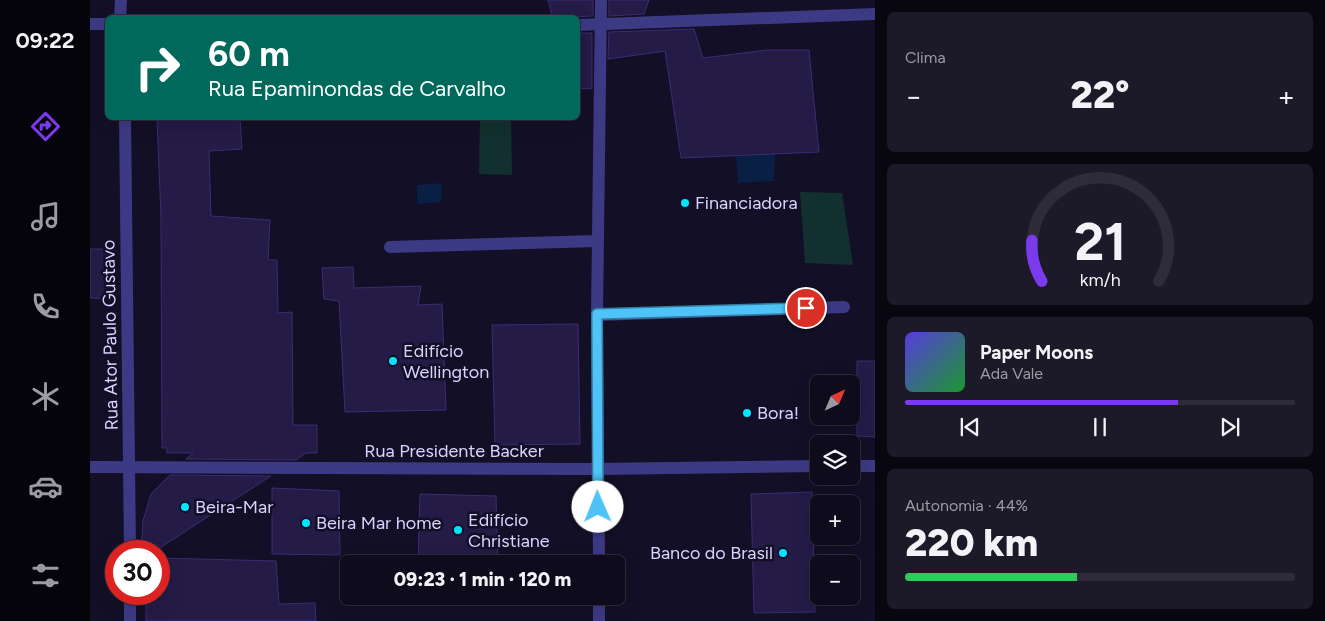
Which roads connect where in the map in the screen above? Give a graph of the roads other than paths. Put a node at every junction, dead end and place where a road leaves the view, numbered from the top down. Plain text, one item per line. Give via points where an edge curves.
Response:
1 (121, 0) edge
2 (601, 0) edge
3 (875, 14) edge
4 (120, 15) edge
5 (90, 24) edge
6 (105, 24) edge
7 (580, 25) edge
8 (602, 25) junction
9 (125, 120) edge
10 (598, 241) junction
11 (390, 247) dead end
12 (844, 307) dead end
13 (597, 314) junction
14 (810, 466) edge
15 (860, 466) edge
16 (875, 466) edge
17 (90, 467) edge
18 (128, 467) junction
19 (597, 469) junction
20 (130, 540) edge
21 (599, 555) edge
22 (130, 605) edge
23 (599, 605) edge
24 (130, 621) edge
25 (599, 621) edge

1 - 4 street
2 - 8 street
3 - 8 street
5 - 6 street
7 - 8 street
8 - 10 street
9 - 18 street, Rua Ator Paulo Gustavo
10 - 11 street
10 - 13 street
12 - 13 street
13 - 19 street
14 - 19 street, Rua Presidente Backer
15 - 16 street
17 - 18 street, Rua Presidente Backer
18 - 19 street, Rua Presidente Backer
18 - 20 street, Rua Ator Paulo Gustavo
19 - 21 street
22 - 24 street
23 - 25 street

